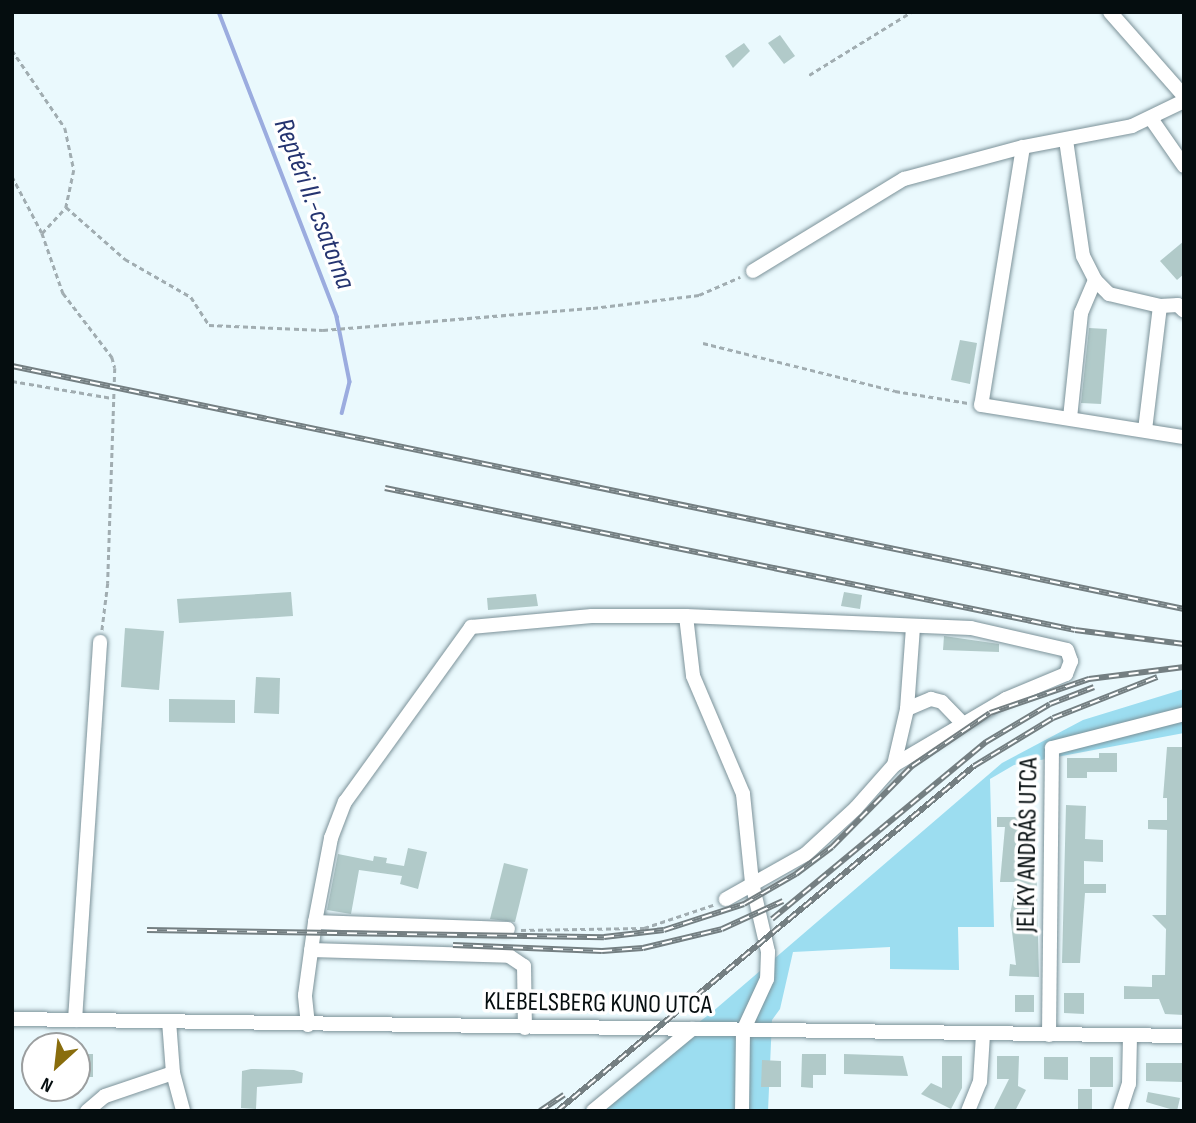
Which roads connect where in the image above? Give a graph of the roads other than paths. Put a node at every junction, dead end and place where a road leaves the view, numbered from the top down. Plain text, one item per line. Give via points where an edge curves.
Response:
1 (1111, 12) edge
2 (1184, 96) edge
3 (1184, 102) edge
4 (1152, 120) junction
5 (1066, 140) junction
6 (1023, 147) junction
7 (1184, 166) edge
8 (753, 271) road end
9 (1095, 280) junction
10 (1160, 306) junction
11 (1184, 311) edge
12 (1070, 418) junction
13 (1145, 430) junction
14 (1184, 437) edge
15 (686, 615) junction
16 (913, 628) junction
17 (100, 642) road end
18 (907, 709) junction
19 (1184, 714) edge
20 (962, 723) junction
21 (894, 765) junction
22 (752, 883) junction
23 (726, 899) road end
24 (315, 922) junction
25 (508, 929) road end
26 (311, 950) junction
27 (12, 1019) edge
28 (75, 1020) junction
29 (169, 1021) junction
30 (308, 1025) junction
31 (525, 1028) junction
32 (692, 1029) junction
33 (743, 1031) junction
34 (983, 1034) junction
35 (1049, 1035) junction
36 (1184, 1035) edge
37 (1130, 1036) junction
38 (173, 1073) junction
39 (87, 1111) edge
40 (183, 1111) edge
41 (593, 1111) edge
42 (742, 1111) edge
43 (968, 1111) edge
44 (1120, 1111) edge

1 - 2 street
3 - 4 street
4 - 5 street
4 - 7 street
5 - 6 street
5 - 9 street via 1083,256
6 - 8 street via 904,179
6 - 12 street via 981,405
9 - 10 street via 1109,294
9 - 12 street via 1081,313
10 - 11 street via 1178,305
10 - 13 street
12 - 13 street
13 - 14 street
15 - 16 street
15 - 22 street via 693,676 743,794
15 - 24 street via 592,616 471,627 345,802 331,838
16 - 18 street
16 - 20 street via 999,631 1067,650 1071,661 1066,674
17 - 28 street
18 - 20 street via 931,699 943,702
18 - 21 street
19 - 35 street, JELKY ANDRÁS UTCA via 1052,748
20 - 21 street
21 - 22 street via 828,836 806,854
22 - 23 street
22 - 33 street via 769,966 762,993
24 - 25 street
24 - 26 street
26 - 30 street via 305,995
26 - 31 street via 509,956 524,966
27 - 28 street, KLEBELSBERG KUNO UTCA
28 - 29 street, KLEBELSBERG KUNO UTCA
29 - 30 street, KLEBELSBERG KUNO UTCA
29 - 38 street
30 - 31 street, KLEBELSBERG KUNO UTCA
31 - 32 street, KLEBELSBERG KUNO UTCA
32 - 33 street, KLEBELSBERG KUNO UTCA
32 - 41 street
33 - 34 street, KLEBELSBERG KUNO UTCA
33 - 42 street
34 - 35 street, KLEBELSBERG KUNO UTCA
34 - 43 street via 980,1082
35 - 37 street, KLEBELSBERG KUNO UTCA
36 - 37 street, KLEBELSBERG KUNO UTCA
37 - 44 street via 1129,1084
38 - 39 street via 105,1096
38 - 40 street

